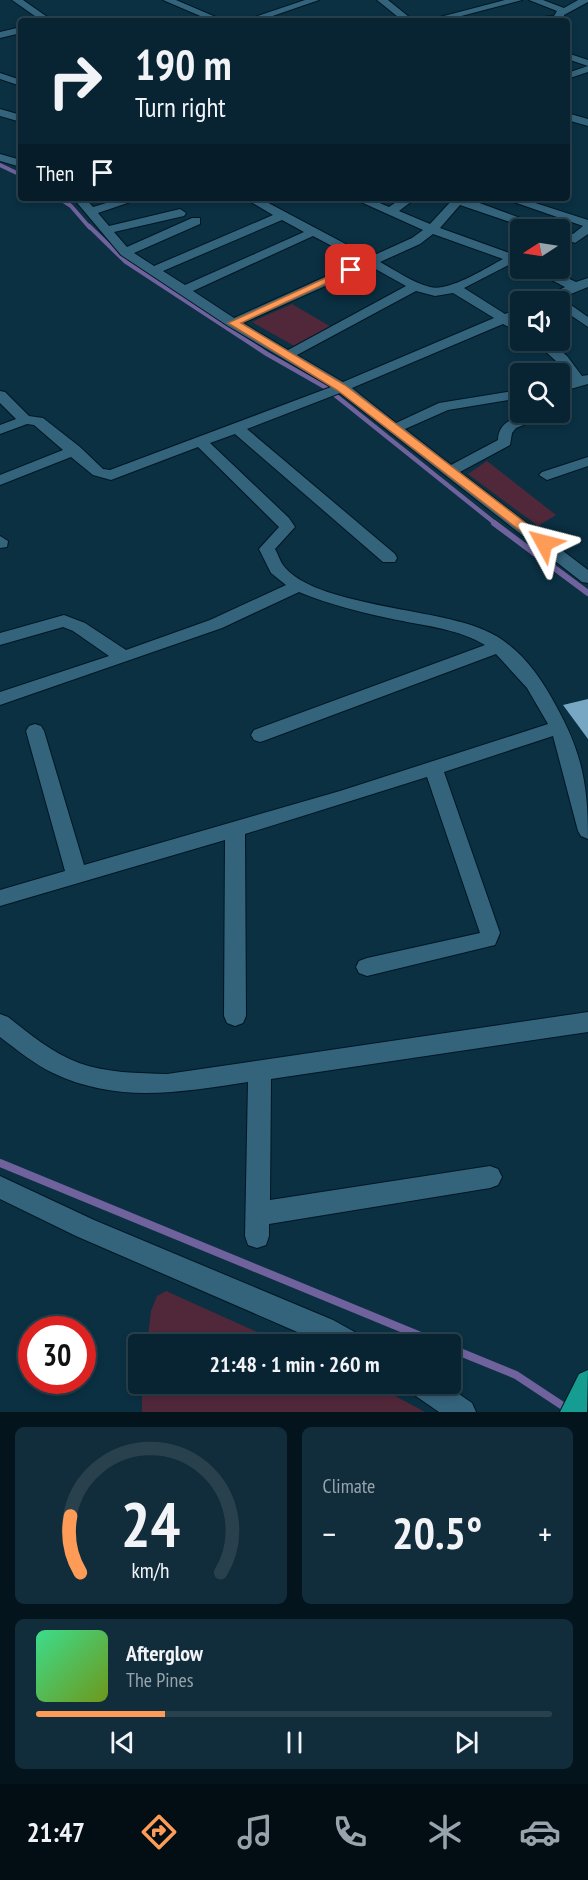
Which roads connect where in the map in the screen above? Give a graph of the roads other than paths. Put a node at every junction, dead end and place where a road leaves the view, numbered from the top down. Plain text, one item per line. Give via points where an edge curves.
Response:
1 (17, 0) edge
2 (168, 0) edge
3 (314, 0) edge
4 (400, 0) edge
5 (517, 0) edge
6 (534, 0) edge
7 (301, 1) edge
8 (384, 1) edge
9 (201, 2) dead end
10 (585, 3) edge
11 (184, 6) junction
12 (561, 16) edge
13 (44, 18) edge
14 (213, 18) edge
15 (256, 18) edge
16 (405, 18) edge
17 (442, 18) edge
18 (18, 31) edge
19 (0, 35) edge
20 (570, 52) edge
21 (588, 63) edge
22 (588, 69) edge
23 (570, 75) edge
24 (0, 76) edge
25 (18, 82) edge
26 (0, 112) edge
27 (588, 113) edge
28 (18, 118) edge
29 (571, 118) edge
30 (588, 123) edge
31 (0, 157) edge
32 (18, 163) edge
33 (82, 201) edge
34 (126, 201) edge
35 (256, 201) edge
36 (365, 201) edge
37 (406, 201) edge
38 (457, 201) edge
39 (465, 201) edge
40 (517, 201) edge
41 (92, 211) junction
42 (390, 212) junction
43 (180, 213) dead end
44 (282, 215) junction
45 (516, 219) edge
46 (196, 221) dead end
47 (588, 226) edge
48 (432, 229) junction
49 (106, 230) junction
50 (313, 232) junction
51 (582, 241) edge
52 (125, 252) junction
53 (510, 257) edge
54 (370, 261) junction
55 (510, 263) edge
56 (152, 271) junction
57 (565, 279) edge
58 (582, 285) edge
59 (416, 286) junction
60 (454, 288) junction
61 (183, 291) junction
62 (570, 311) edge
63 (510, 316) edge
64 (504, 319) junction
65 (233, 323) junction
66 (510, 323) edge
67 (588, 323) edge
68 (552, 351) edge
69 (288, 355) junction
70 (583, 381) edge
71 (334, 390) junction
72 (0, 395) edge
73 (510, 396) edge
74 (25, 420) junction
75 (517, 423) edge
76 (237, 428) junction
77 (394, 429) junction
78 (0, 430) edge
79 (201, 442) junction
80 (75, 450) junction
81 (588, 461) edge
82 (450, 471) junction
83 (547, 475) dead end
84 (0, 480) edge
85 (389, 558) dead end
86 (588, 578) edge
87 (300, 585) junction
88 (0, 639) edge
89 (500, 646) junction
90 (124, 657) junction
91 (0, 699) edge
92 (557, 728) junction
93 (35, 731) dead end
94 (260, 735) dead end
95 (433, 768) junction
96 (235, 829) junction
97 (588, 831) edge
98 (77, 876) junction
99 (0, 898) edge
100 (367, 967) dead end
101 (235, 1016) dead end
102 (588, 1022) edge
103 (0, 1024) edge
104 (260, 1071) junction
105 (490, 1177) dead end
106 (0, 1187) edge
107 (333, 1334) edge
108 (588, 1383) edge
109 (436, 1394) edge
110 (463, 1412) edge
111 (573, 1412) edge

1 - 13 street
2 - 11 street
3 - 7 street
4 - 8 street
5 - 17 street
6 - 12 street
7 - 15 street
8 - 16 street
9 - 11 street
10 - 12 street
11 - 14 street
18 - 19 street
20 - 21 street
22 - 23 street
24 - 25 street
26 - 28 street
27 - 29 street
29 - 30 street
31 - 32 street
33 - 41 street
34 - 41 street
35 - 44 street
36 - 42 street
37 - 42 street
38 - 48 street
39 - 45 street
40 - 47 street
41 - 49 street
42 - 48 street
43 - 49 street
44 - 50 street
44 - 56 street
46 - 52 street
47 - 51 street
48 - 53 street
48 - 54 street via 417,241
49 - 52 street
50 - 54 street
50 - 61 street
52 - 56 street
54 - 59 street
54 - 65 street
55 - 60 street
56 - 61 street
57 - 58 street
59 - 60 street via 431,293
59 - 69 street
60 - 64 street
61 - 65 street
62 - 67 street
63 - 64 street
64 - 66 street
64 - 71 street
65 - 69 street
68 - 70 street
69 - 71 street
71 - 76 street
71 - 77 street
72 - 74 street
73 - 77 street via 444,406
74 - 78 street
74 - 80 street via 38,421
75 - 82 street via 506,428 505,442
76 - 79 street
76 - 85 street
77 - 82 street
79 - 80 street via 111,475 98,472
79 - 87 street via 284,521 287,527 270,541 268,556
80 - 84 street
81 - 83 street
82 - 86 street
87 - 89 street via 354,606 455,625
87 - 90 street via 216,624
88 - 90 street via 64,621
89 - 92 street via 532,682
89 - 94 street
90 - 91 street
92 - 95 street
92 - 97 street via 568,751
93 - 98 street
95 - 96 street
95 - 100 street via 490,933 482,941
96 - 98 street
96 - 101 street
98 - 99 street
102 - 104 street
103 - 104 street via 31,1048 70,1070 111,1080 167,1084
104 - 105 street via 257,1225
106 - 107 street via 85,1228
108 - 111 main road
109 - 110 street

